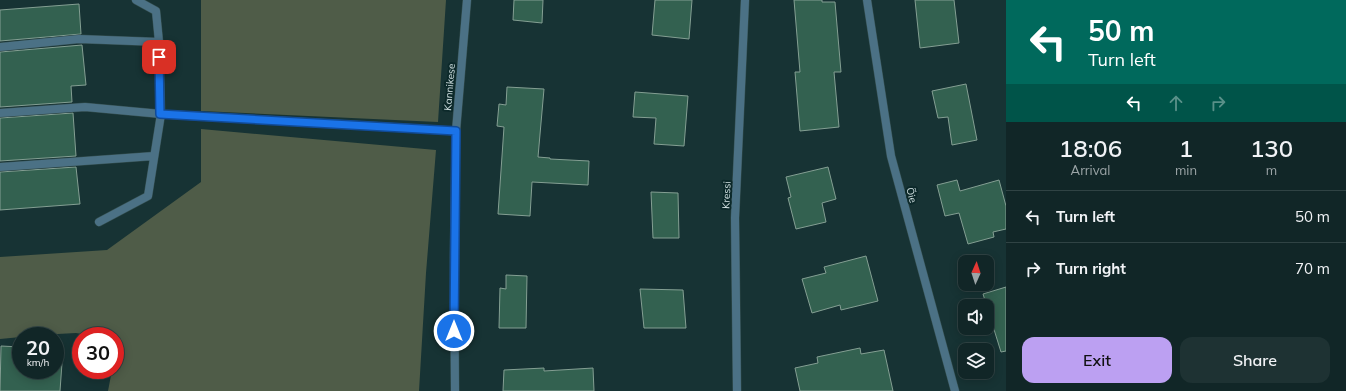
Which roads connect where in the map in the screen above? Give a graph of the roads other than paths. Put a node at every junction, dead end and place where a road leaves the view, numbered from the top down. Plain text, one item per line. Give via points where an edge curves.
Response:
1 (136, 0) edge
2 (467, 0) edge
3 (745, 0) edge
4 (867, 0) edge
5 (159, 42) junction
6 (0, 47) edge
7 (0, 113) edge
8 (160, 114) junction
9 (456, 131) junction
10 (154, 156) junction
11 (0, 167) edge
12 (99, 222) dead end
13 (455, 391) edge
14 (737, 391) edge
15 (955, 391) edge

1 - 5 street via 156,11
2 - 9 street, Kannikese
3 - 14 street, Kressi via 735,218
4 - 15 street, Õie via 891,156
5 - 6 street via 79,40
5 - 8 street
7 - 8 street via 85,107
8 - 9 street
8 - 10 street
9 - 13 street, Kannikese
10 - 11 street
10 - 12 street via 148,196

